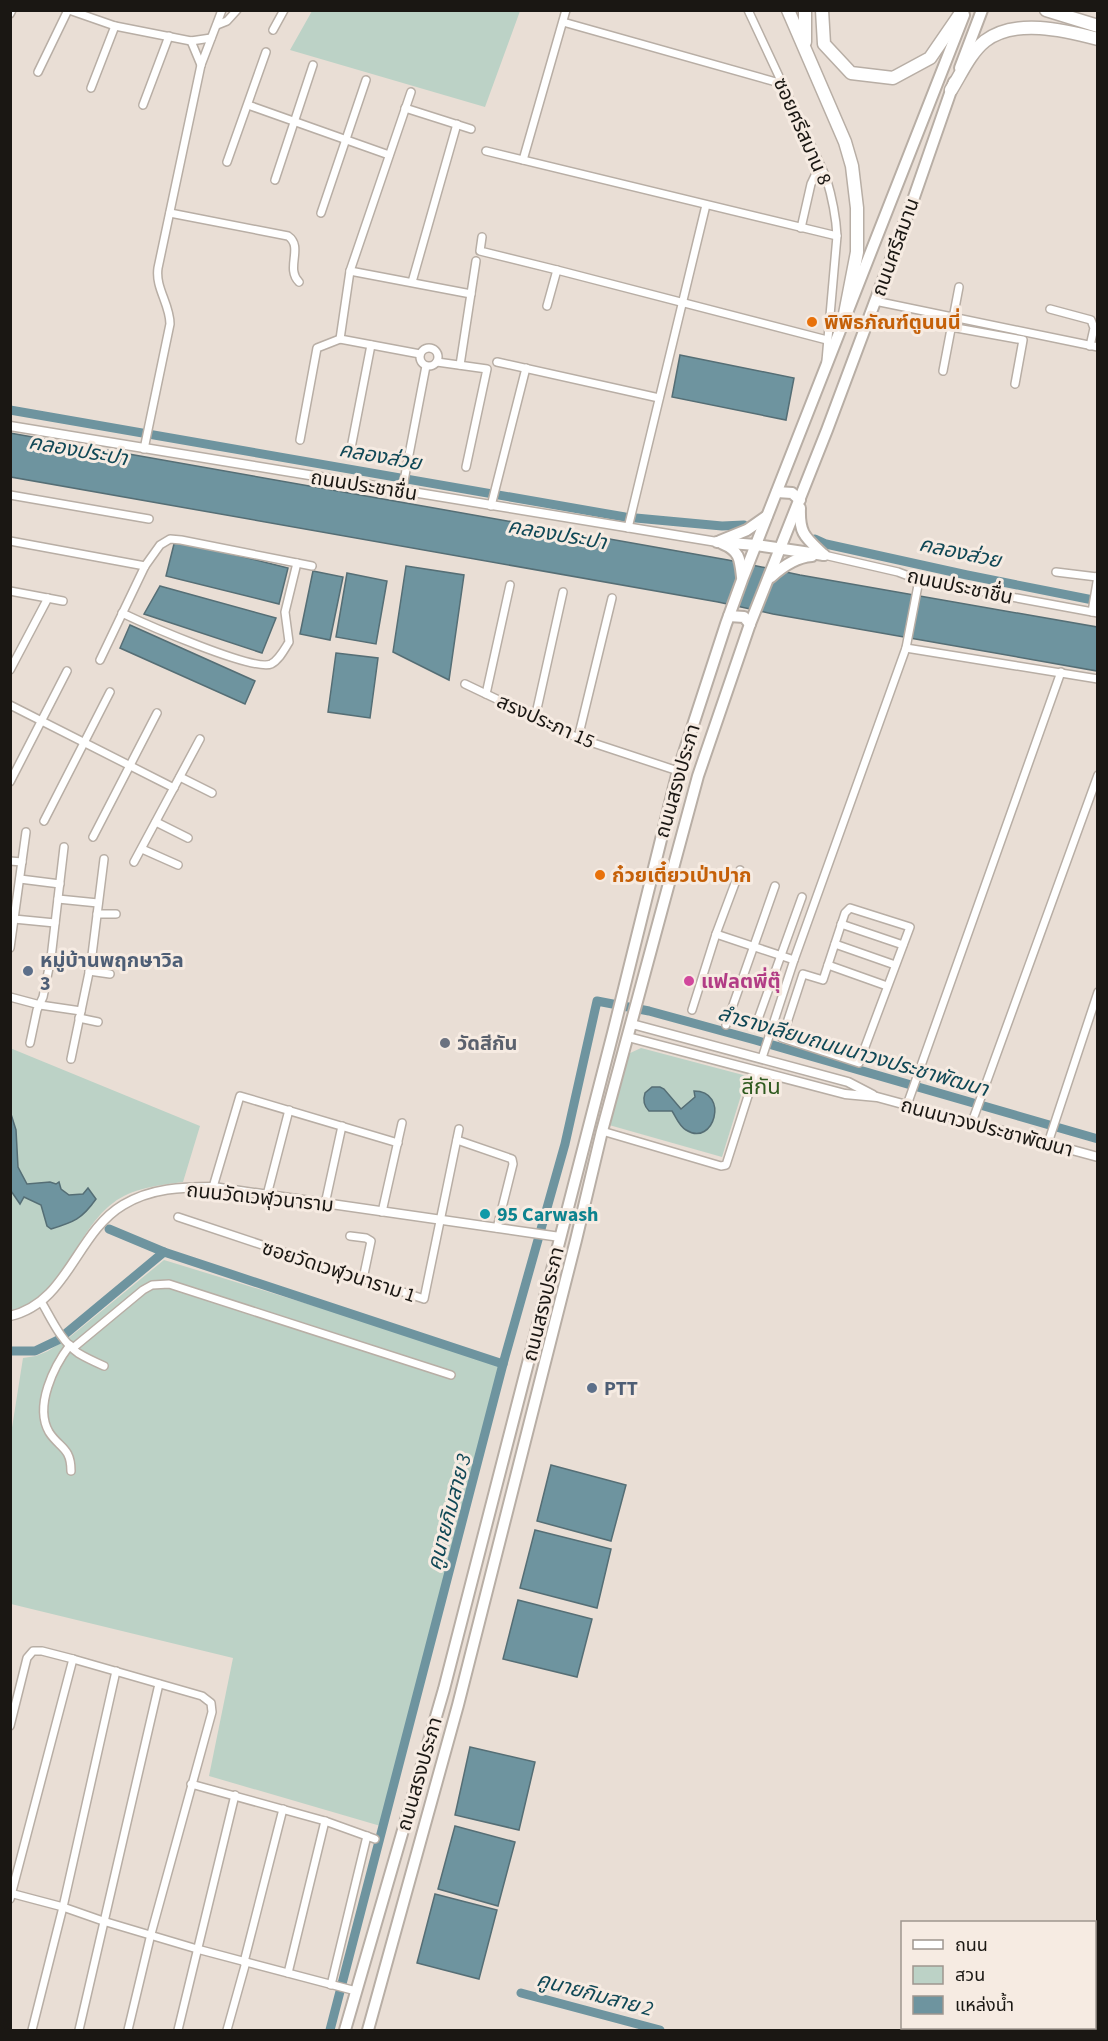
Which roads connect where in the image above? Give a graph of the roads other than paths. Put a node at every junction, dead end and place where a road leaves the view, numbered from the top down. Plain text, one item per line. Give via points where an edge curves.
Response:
1 (68, 10) edge
2 (222, 10) edge
3 (237, 10) edge
4 (284, 10) edge
5 (566, 10) edge
6 (748, 10) edge
7 (788, 10) edge
8 (805, 10) edge
9 (822, 10) edge
10 (964, 10) edge
11 (982, 10) edge
12 (1046, 10) edge
13 (563, 22) junction
14 (217, 25) junction
15 (115, 26) junction
16 (1098, 27) edge
17 (273, 30) dead end
18 (169, 36) junction
19 (211, 38) junction
20 (1098, 39) edge
21 (191, 41) junction
22 (805, 46) junction
23 (266, 52) dead end
24 (201, 65) junction
25 (313, 65) dead end
26 (38, 72) dead end
27 (366, 80) dead end
28 (783, 84) junction
29 (92, 88) dead end
30 (951, 90) junction
31 (411, 92) dead end
32 (143, 105) dead end
33 (248, 105) junction
34 (405, 108) junction
35 (295, 122) junction
36 (457, 124) junction
37 (471, 129) dead end
38 (346, 140) junction
39 (486, 151) dead end
40 (389, 155) junction
41 (524, 160) junction
42 (227, 162) dead end
43 (820, 165) junction
44 (275, 180) dead end
45 (706, 206) junction
46 (170, 213) junction
47 (321, 213) dead end
48 (801, 228) junction
49 (837, 236) junction
50 (482, 237) dead end
51 (476, 261) dead end
52 (557, 270) junction
53 (350, 271) junction
54 (299, 282) dead end
55 (412, 282) junction
56 (959, 286) dead end
57 (471, 294) junction
58 (875, 301) junction
59 (681, 302) junction
60 (547, 306) dead end
61 (1050, 309) dead end
62 (845, 314) junction
63 (953, 317) junction
64 (951, 327) junction
65 (340, 339) junction
66 (826, 340) junction
67 (371, 345) junction
68 (1094, 347) edge
69 (420, 354) junction
70 (437, 362) junction
71 (497, 362) dead end
72 (460, 365) junction
73 (825, 365) junction
74 (426, 366) junction
75 (525, 368) junction
76 (943, 371) dead end
77 (1015, 384) dead end
78 (659, 398) junction
79 (10, 426) edge
80 (300, 440) dead end
81 (351, 448) dead end
82 (144, 449) junction
83 (466, 467) dead end
84 (402, 489) junction
85 (777, 492) junction
86 (10, 495) edge
87 (800, 500) junction
88 (492, 502) junction
89 (767, 516) junction
90 (149, 519) dead end
91 (629, 521) junction
92 (10, 542) edge
93 (717, 542) junction
94 (756, 545) junction
95 (780, 549) junction
96 (824, 555) junction
97 (745, 561) junction
98 (297, 563) junction
99 (145, 566) junction
100 (312, 566) dead end
101 (776, 568) junction
102 (1056, 572) dead end
103 (1097, 577) edge
104 (918, 580) junction
105 (510, 585) dead end
106 (10, 591) edge
107 (563, 592) dead end
108 (48, 598) junction
109 (612, 598) dead end
110 (63, 601) dead end
111 (1094, 610) edge
112 (730, 611) junction
113 (122, 613) junction
114 (750, 624) junction
115 (906, 648) junction
116 (100, 660) dead end
117 (10, 670) edge
118 (67, 670) dead end
119 (1061, 672) junction
120 (1098, 679) edge
121 (465, 684) dead end
122 (110, 692) dead end
123 (486, 694) junction
124 (10, 705) edge
125 (157, 713) dead end
126 (535, 718) junction
127 (41, 722) junction
128 (578, 738) junction
129 (200, 739) dead end
130 (85, 742) junction
131 (130, 765) junction
132 (678, 771) junction
133 (1098, 775) edge
134 (180, 777) junction
135 (10, 782) edge
136 (174, 788) junction
137 (212, 793) dead end
138 (44, 820) dead end
139 (156, 822) junction
140 (27, 832) dead end
141 (93, 837) dead end
142 (188, 838) dead end
143 (64, 847) dead end
144 (142, 849) junction
145 (104, 859) dead end
146 (10, 861) edge
147 (22, 862) junction
148 (134, 862) dead end
149 (178, 866) dead end
150 (740, 870) dead end
151 (20, 879) junction
152 (60, 884) junction
153 (775, 886) dead end
154 (648, 888) junction
155 (667, 892) junction
156 (802, 897) dead end
157 (58, 899) junction
158 (98, 903) junction
159 (13, 910) edge
160 (97, 914) junction
161 (116, 914) dead end
162 (14, 919) junction
163 (55, 923) junction
164 (841, 924) junction
165 (716, 934) junction
166 (835, 944) junction
167 (903, 945) junction
168 (754, 946) junction
169 (10, 948) edge
170 (781, 955) junction
171 (51, 958) junction
172 (794, 960) junction
173 (828, 965) junction
174 (895, 965) junction
175 (90, 967) junction
176 (110, 974) dead end
177 (887, 986) junction
178 (1098, 992) edge
179 (10, 997) edge
180 (40, 1005) junction
181 (692, 1010) dead end
182 (80, 1015) junction
183 (617, 1015) junction
184 (729, 1017) junction
185 (633, 1019) junction
186 (98, 1022) dead end
187 (726, 1025) dead end
188 (613, 1033) junction
189 (628, 1037) junction
190 (30, 1043) dead end
191 (762, 1058) junction
192 (71, 1059) dead end
193 (756, 1071) junction
194 (877, 1097) junction
195 (907, 1105) junction
196 (289, 1110) junction
197 (972, 1122) junction
198 (402, 1123) dead end
199 (342, 1126) junction
200 (459, 1129) dead end
201 (602, 1131) junction
202 (457, 1140) junction
203 (398, 1143) junction
204 (1048, 1143) junction
205 (1098, 1157) edge
206 (213, 1187) junction
207 (267, 1195) junction
208 (325, 1203) junction
209 (382, 1212) junction
210 (178, 1217) dead end
211 (441, 1220) junction
212 (497, 1228) junction
213 (350, 1236) dead end
214 (554, 1236) junction
215 (363, 1279) junction
216 (42, 1303) junction
217 (10, 1316) edge
218 (70, 1345) junction
219 (104, 1366) dead end
220 (451, 1375) dead end
221 (71, 1471) dead end
222 (73, 1659) junction
223 (116, 1671) junction
224 (159, 1684) junction
225 (444, 1689) junction
226 (461, 1693) junction
227 (10, 1726) edge
228 (191, 1784) junction
229 (234, 1795) junction
230 (283, 1809) junction
231 (326, 1821) junction
232 (367, 1836) junction
233 (375, 1839) dead end
234 (11, 1896) edge
235 (63, 1907) junction
236 (103, 1921) junction
237 (151, 1934) junction
238 (197, 1949) junction
239 (245, 1962) junction
240 (288, 1973) junction
241 (333, 1985) junction
242 (352, 1990) junction
243 (32, 2031) edge
244 (79, 2031) edge
245 (128, 2031) edge
246 (178, 2031) edge
247 (226, 2031) edge
248 (345, 2031) edge
249 (368, 2031) edge

1 - 15 street
1 - 26 street
2 - 14 street
3 - 14 street
4 - 17 street
5 - 13 street
6 - 28 street, ซอยศรีสมาน 8
7 - 22 highway
8 - 22 highway
9 - 10 highway via 824,44 851,73 893,78 930,58
10 - 62 main road, ถนนศรีสมาน
11 - 30 main road, ถนนศรีสมาน
12 - 16 highway
13 - 28 street
13 - 41 street
14 - 19 street
15 - 18 street
15 - 29 street
18 - 21 street
18 - 32 street
19 - 21 street
19 - 24 street
20 - 30 highway via 1067,30 1024,27 1006,32 986,40
21 - 24 street
22 - 62 highway via 852,166 857,252
23 - 33 street
24 - 46 street
25 - 35 street
27 - 38 street
28 - 43 street, ซอยศรีสมาน 8
30 - 58 main road, ถนนศรีสมาน
31 - 34 street
33 - 35 street
33 - 42 street
34 - 36 street
34 - 40 street
35 - 38 street
35 - 44 street
36 - 37 street
36 - 55 street
38 - 40 street
38 - 47 street
39 - 41 street
40 - 53 street
41 - 45 street
43 - 48 street via 811,184
43 - 49 street, ซอยศรีสมาน 8 via 832,197
45 - 48 street
45 - 59 street
46 - 54 street via 288,236 296,246 292,272
46 - 82 street via 157,278 170,324
48 - 49 street
49 - 66 street, ซอยศรีสมาน 8
50 - 52 street via 480,251
51 - 57 street
52 - 59 street
52 - 60 street
53 - 55 street
53 - 65 street
55 - 57 street
56 - 63 street
57 - 72 street
58 - 63 street
58 - 87 main road, ถนนศรีสมาน
59 - 66 street
59 - 78 street
61 - 68 street via 1091,320
62 - 73 main road, ถนนศรีสมาน
63 - 64 street
63 - 68 street
64 - 76 street
64 - 77 street via 1023,340
65 - 67 street
65 - 80 street via 317,348
66 - 73 street, ซอยศรีสมาน 8
67 - 69 street
67 - 81 street
69 - 70 street via 432,348
69 - 74 street
70 - 72 street
70 - 74 street
71 - 75 street
72 - 83 street via 487,369
73 - 85 main road, ถนนศรีสมาน
74 - 84 street
75 - 78 street
75 - 88 street
78 - 91 street
79 - 82 street, ถนนประชาชื่น
82 - 84 street, ถนนประชาชื่น
84 - 88 street, ถนนประชาชื่น
85 - 87 main road via 792,494
85 - 89 main road, ถนนศรีสมาน
86 - 90 street
87 - 95 main road, ถนนศรีสมาน
87 - 96 main road via 799,523 804,535
88 - 91 street, ถนนประชาชื่น
89 - 93 main road via 747,530
89 - 94 main road, ถนนศรีสมาน
91 - 93 street, ถนนประชาชื่น
92 - 99 street
93 - 94 main road
93 - 97 main road via 733,548
94 - 95 main road
94 - 97 main road
95 - 96 main road
95 - 101 main road, ถนนสรงประภา
96 - 101 main road via 807,556
96 - 104 street, ถนนประชาชื่น
97 - 112 main road, ถนนสรงประภา
98 - 99 street via 170,539 160,545
98 - 100 street
98 - 113 street via 285,612 289,642 270,665 232,657
99 - 113 street
101 - 114 main road, ถนนสรงประภา
102 - 103 street
103 - 111 street
104 - 111 street, ถนนประชาชื่น
104 - 115 street
105 - 123 street, สรงประภา 15
106 - 108 street
107 - 126 street
108 - 110 street
108 - 117 street
109 - 128 street
112 - 114 main road
112 - 132 main road, ถนนสรงประภา
113 - 116 street
114 - 155 main road, ถนนสรงประภา via 698,777
115 - 119 street
115 - 172 street
118 - 127 street
119 - 120 street
119 - 195 street
121 - 123 street
122 - 130 street
123 - 126 street, สรงประภา 15
124 - 127 street
125 - 131 street
126 - 128 street, สรงประภา 15
127 - 130 street
127 - 135 street
128 - 132 street, สรงประภา 15
129 - 134 street
130 - 131 street
130 - 138 street
131 - 136 street
131 - 141 street
132 - 154 main road, ถนนสรงประภา
133 - 197 street
134 - 136 street
134 - 137 street
136 - 139 street
139 - 142 street
139 - 144 street
140 - 147 street
143 - 152 street
144 - 148 street
144 - 149 street
145 - 158 street
146 - 147 street
147 - 151 street
150 - 165 street
151 - 152 street
151 - 159 street
152 - 157 street
153 - 168 street
154 - 155 main road
154 - 183 main road, ถนนสรงประภา
155 - 185 main road, ถนนสรงประภา
156 - 170 street
157 - 158 street
157 - 163 street
158 - 160 street
159 - 162 street
160 - 161 street
160 - 175 street
162 - 163 street
162 - 169 street
163 - 171 street
164 - 166 street
164 - 167 street
164 - 167 street via 848,909 863,911 909,927
165 - 168 street
165 - 181 street
166 - 173 street
166 - 174 street
167 - 174 street
168 - 170 street
168 - 184 street
170 - 172 street
170 - 184 street via 757,1022
171 - 175 street
171 - 180 street
172 - 191 street
173 - 177 street
173 - 177 street via 823,980 803,974 782,1038 860,1063
174 - 177 street
175 - 176 street
175 - 182 street
178 - 204 street
179 - 180 street
180 - 182 street
180 - 190 street
182 - 186 street
182 - 192 street
183 - 185 main road
183 - 188 main road, ถนนสรงประภา
184 - 187 street
185 - 189 main road, ถนนสรงประภา
185 - 191 street, ถนนนาวงประชาพัฒนา
188 - 189 main road
188 - 214 main road, ถนนสรงประภา
189 - 193 street, ถนนนาวงประชาพัฒนา
189 - 201 main road, ถนนสรงประภา
191 - 194 street, ถนนนาวงประชาพัฒนา via 848,1082
193 - 194 street, ถนนนาวงประชาพัฒนา via 845,1094
193 - 201 street via 726,1165 721,1167
194 - 195 street, ถนนนาวงประชาพัฒนา
195 - 197 street, ถนนนาวงประชาพัฒนา
196 - 199 street
196 - 206 street via 240,1096
196 - 207 street
197 - 204 street, ถนนนาวงประชาพัฒนา
198 - 203 street
199 - 203 street
199 - 208 street
200 - 202 street
201 - 226 main road, ถนนสรงประภา
202 - 211 street
202 - 212 street via 512,1159
203 - 209 street
204 - 205 street, ถนนนาวงประชาพัฒนา
206 - 207 street, ถนนวัดเวฬุวนาราม
206 - 216 street, ถนนวัดเวฬุวนาราม via 150,1193 123,1205 105,1219
207 - 208 street, ถนนวัดเวฬุวนาราม
208 - 209 street, ถนนวัดเวฬุวนาราม
209 - 211 street, ถนนวัดเวฬุวนาราม
210 - 215 street, ซอยวัดเวฬุวนาราม 1
211 - 212 street, ถนนวัดเวฬุวนาราม
211 - 215 street, ซอยวัดเวฬุวนาราม 1 via 424,1299
212 - 214 street, ถนนวัดเวฬุวนาราม
213 - 215 street via 371,1241
214 - 225 main road, ถนนสรงประภา
216 - 217 street, ถนนวัดเวฬุวนาราม
216 - 218 street
218 - 219 street
218 - 220 street via 143,1290 169,1284
218 - 221 street via 50,1380 44,1422 69,1454
222 - 223 street
222 - 227 street via 33,1651 27,1658
222 - 234 street
223 - 224 street
223 - 235 street
224 - 228 street via 202,1696 211,1703 212,1712
224 - 236 street
225 - 226 main road
225 - 242 main road, ถนนสรงประภา
226 - 249 main road, ถนนสรงประภา
228 - 229 street
228 - 237 street
229 - 230 street
229 - 238 street
230 - 231 street
230 - 239 street
231 - 232 street
231 - 240 street
232 - 233 street
232 - 241 street
234 - 235 street
235 - 236 street
235 - 243 street
236 - 237 street
236 - 244 street
237 - 238 street
237 - 245 street
238 - 239 street
238 - 246 street
239 - 240 street
239 - 247 street
240 - 241 street
241 - 242 street
242 - 248 main road, ถนนสรงประภา

